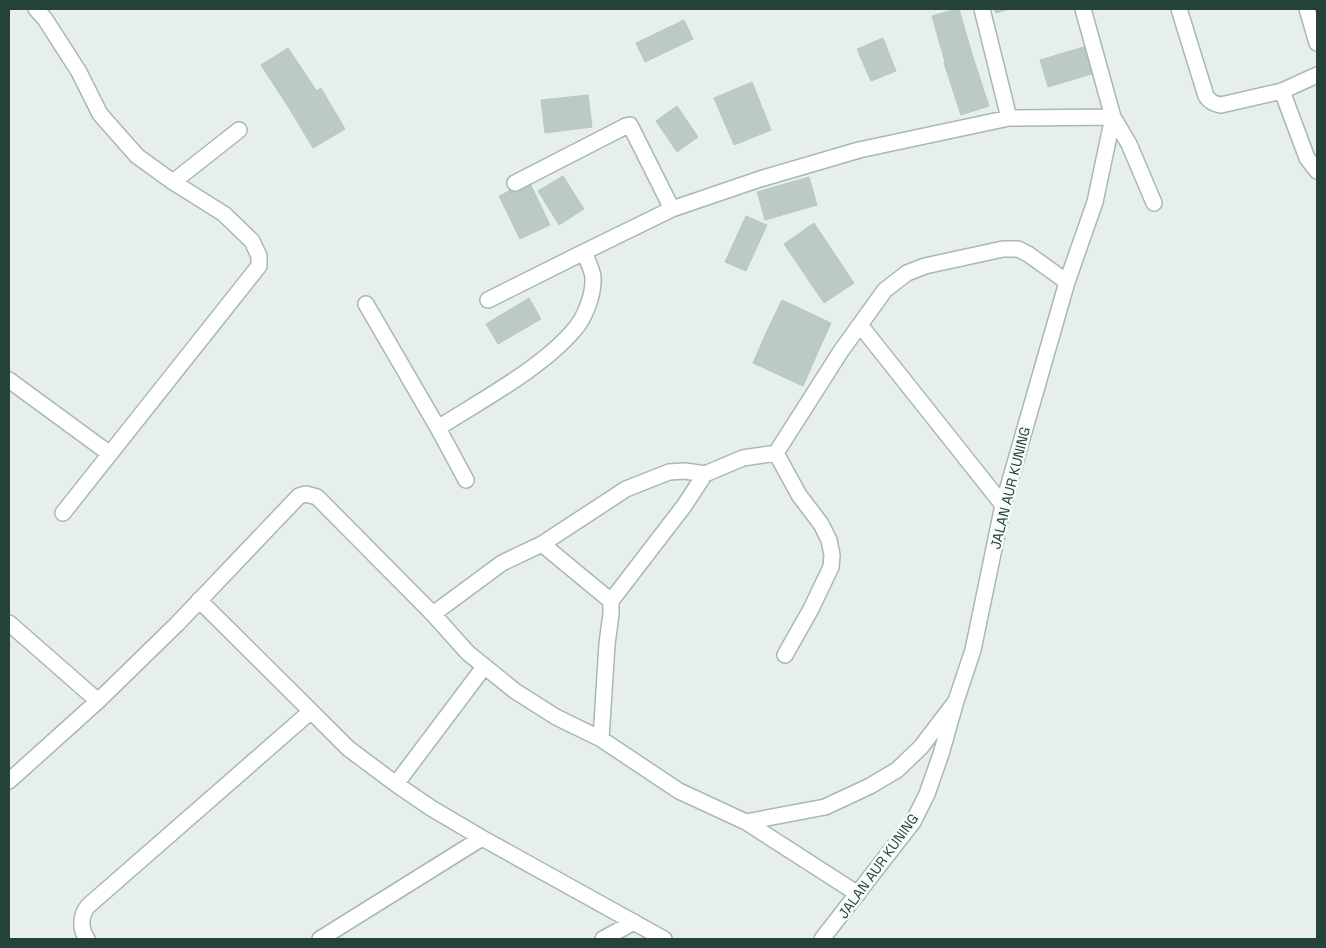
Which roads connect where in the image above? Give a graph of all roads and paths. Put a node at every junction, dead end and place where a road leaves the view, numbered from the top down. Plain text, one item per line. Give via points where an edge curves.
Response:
1 (36, 9) edge
2 (982, 9) edge
3 (1082, 9) edge
4 (1179, 9) edge
5 (1307, 9) edge
6 (1317, 43) edge
7 (1317, 75) edge
8 (1282, 91) junction
9 (1113, 117) junction
10 (1009, 118) junction
11 (239, 130) dead end
12 (1317, 171) edge
13 (173, 182) junction
14 (515, 183) dead end
15 (1154, 203) dead end
16 (672, 209) junction
17 (584, 252) junction
18 (1067, 282) junction
19 (488, 300) dead end
20 (366, 304) dead end
21 (860, 325) junction
22 (9, 380) edge
23 (438, 428) junction
24 (776, 453) junction
25 (110, 454) junction
26 (705, 474) junction
27 (466, 480) dead end
28 (1003, 505) junction
29 (63, 513) dead end
30 (542, 544) junction
31 (199, 600) junction
32 (611, 601) junction
33 (433, 614) junction
34 (9, 623) edge
35 (785, 655) dead end
36 (484, 667) junction
37 (956, 700) junction
38 (98, 701) junction
39 (310, 712) junction
40 (601, 740) junction
41 (9, 781) edge
42 (396, 784) junction
43 (746, 822) junction
44 (482, 838) junction
45 (858, 894) junction
46 (634, 922) junction
47 (87, 939) edge
48 (320, 939) edge
49 (603, 939) edge
50 (664, 939) edge
51 (822, 939) edge

1 - 13 street via 79,72 100,114 137,156
2 - 10 street
3 - 9 street, JALAN AUR KUNING
4 - 8 street via 1210,101 1222,105
5 - 6 street
7 - 8 street
8 - 12 street via 1307,158
9 - 10 street
9 - 15 street via 1129,144
9 - 18 street, JALAN AUR KUNING via 1095,202
10 - 16 street via 859,150
11 - 13 street
13 - 25 street via 224,214 245,234 255,245 259,266
14 - 16 street via 630,125
16 - 17 street
17 - 19 street
17 - 23 street via 593,277 586,310 576,329 528,370
18 - 21 street via 1028,254 1018,249 1003,249 906,273 886,290
18 - 28 street, JALAN AUR KUNING
20 - 23 street
21 - 24 street
21 - 28 street
22 - 25 street
23 - 27 street
24 - 26 street via 743,458
24 - 35 street via 799,495 821,524 832,555 831,567
25 - 29 street
26 - 30 street via 669,472 626,489
26 - 32 street
28 - 37 street, JALAN AUR KUNING via 973,650
30 - 32 street
30 - 33 street via 502,563
31 - 33 street via 299,496 306,494 317,497
31 - 38 street
31 - 39 street
32 - 40 street
33 - 36 street
34 - 38 street
36 - 40 street via 556,718
36 - 42 street
37 - 43 street via 921,747 897,770 870,786 825,807
37 - 45 street, JALAN AUR KUNING via 927,794 913,822
38 - 41 street
39 - 42 street via 349,749
39 - 47 street via 88,906 82,916
40 - 43 street via 679,791
42 - 44 street
43 - 45 street
44 - 46 street
44 - 48 street
45 - 51 street, JALAN AUR KUNING
46 - 49 street
46 - 50 street

